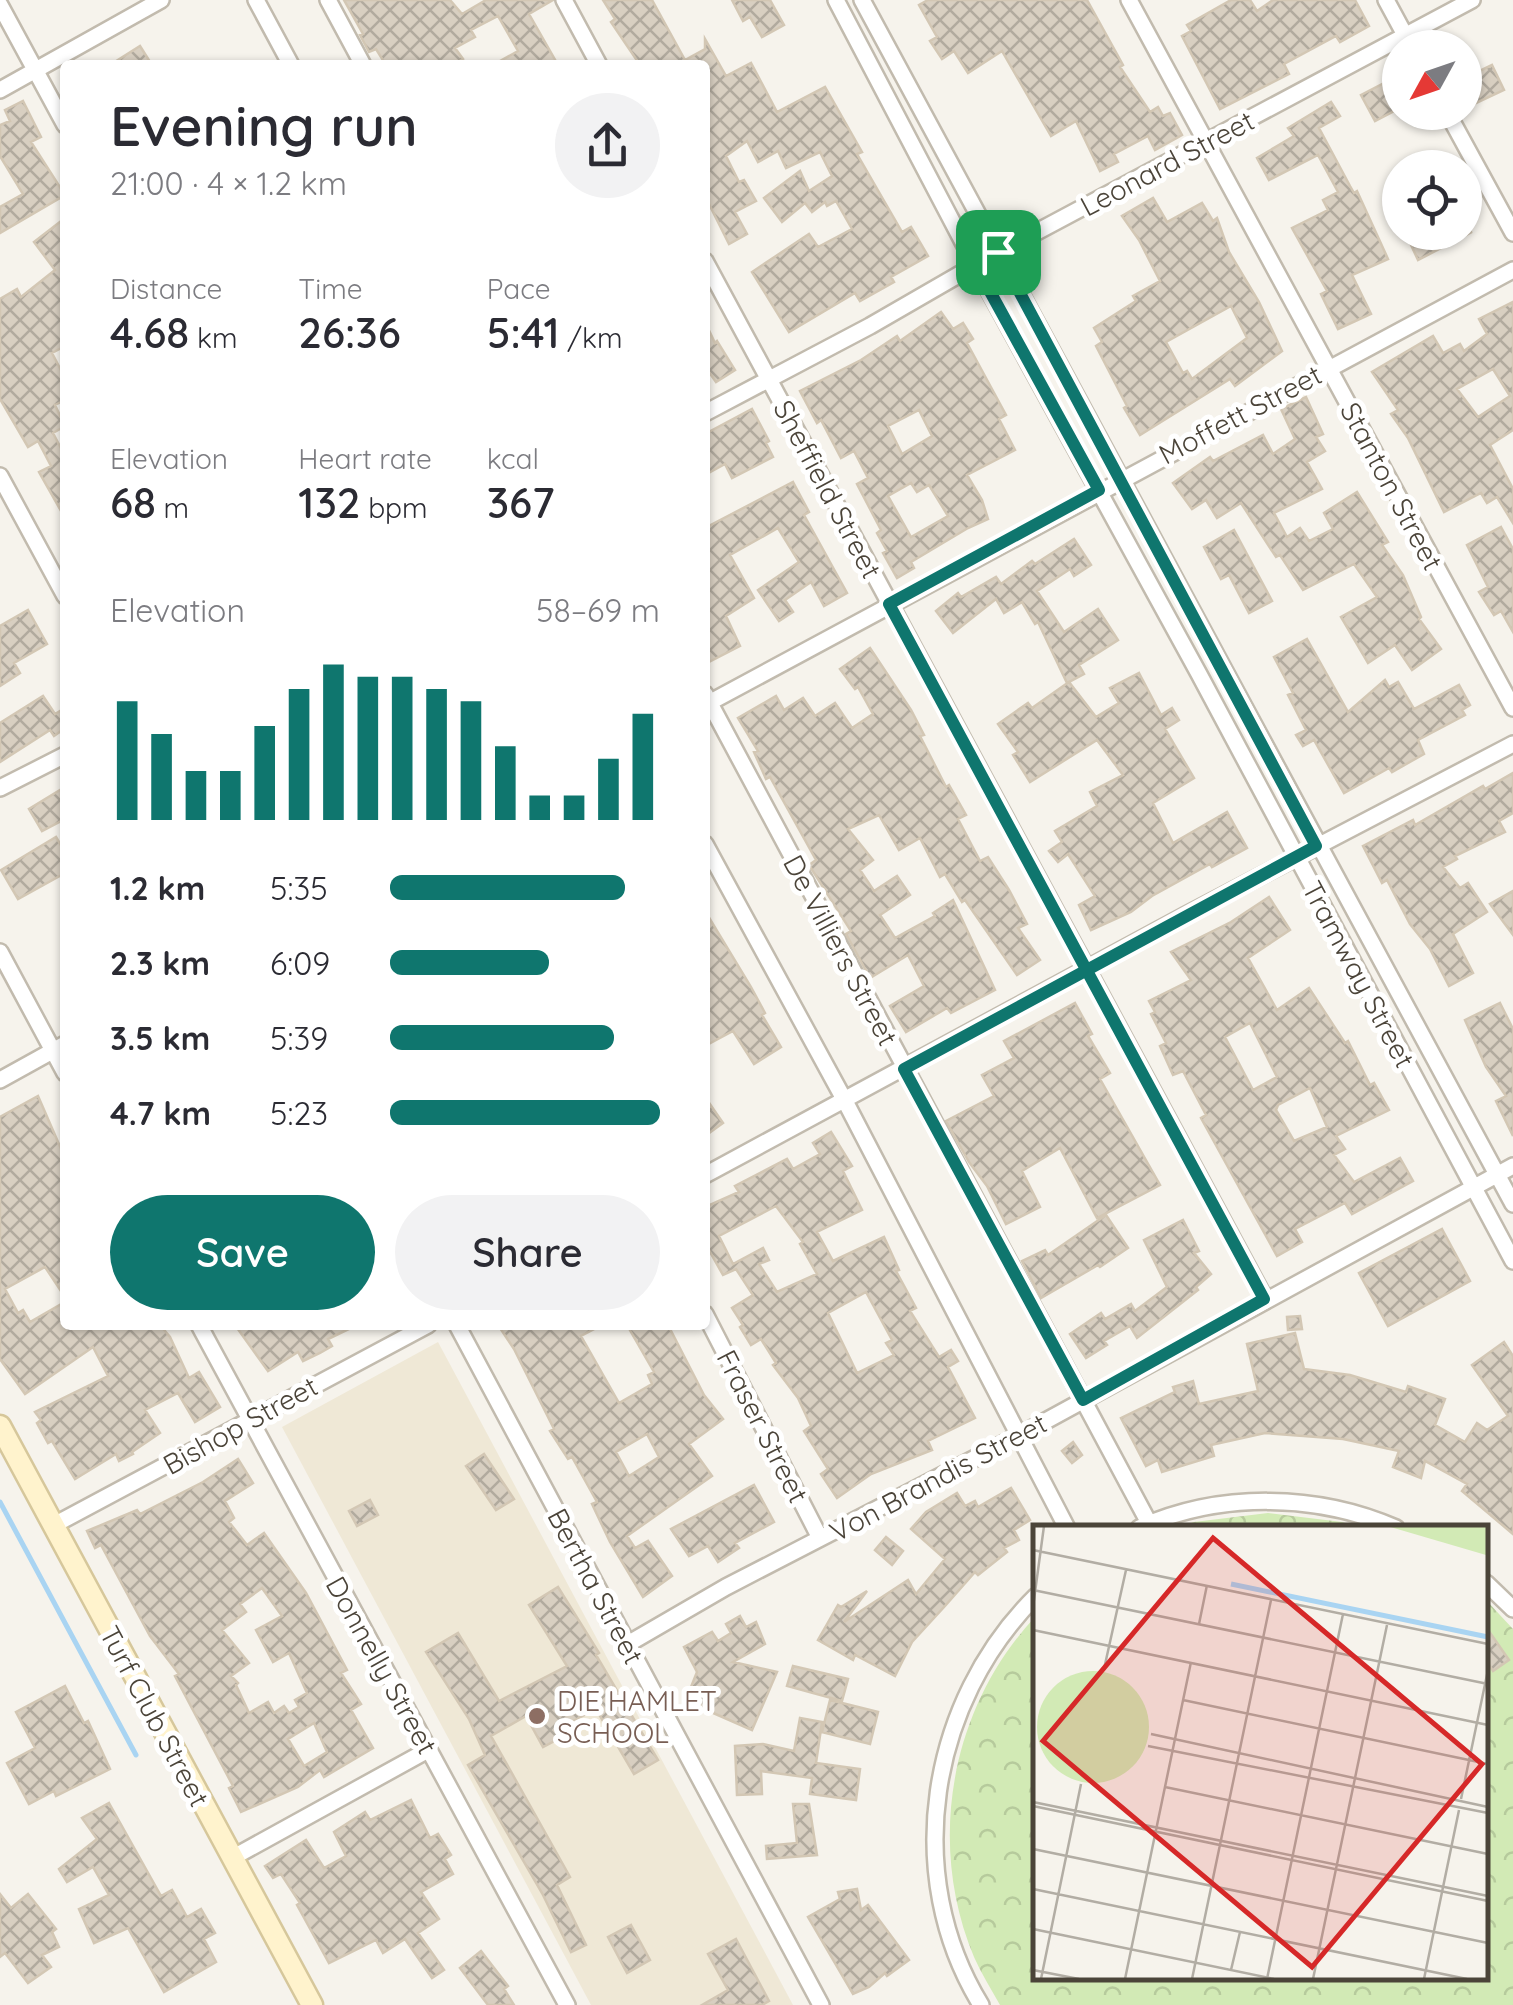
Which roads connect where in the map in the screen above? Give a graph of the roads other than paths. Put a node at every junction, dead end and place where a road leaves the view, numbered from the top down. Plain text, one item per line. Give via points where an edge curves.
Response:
1 (160, 0) edge
2 (256, 0) edge
3 (328, 0) edge
4 (564, 0) edge
5 (836, 0) edge
6 (862, 0) edge
7 (1129, 0) edge
8 (1386, 0) edge
9 (1472, 0) edge
10 (0, 4) edge
11 (1402, 30) edge
12 (1427, 30) edge
13 (1382, 55) edge
14 (288, 60) edge
15 (360, 60) edge
16 (595, 60) edge
17 (36, 71) junction
18 (903, 77) junction
19 (883, 86) junction
20 (0, 90) edge
21 (60, 115) edge
22 (1457, 130) edge
23 (1206, 143) junction
24 (1513, 233) edge
25 (998, 252) junction
26 (976, 266) junction
27 (710, 269) edge
28 (1513, 270) edge
29 (1330, 367) junction
30 (769, 378) junction
31 (710, 410) edge
32 (0, 476) edge
33 (1120, 478) junction
34 (1099, 490) junction
35 (60, 587) edge
36 (889, 604) junction
37 (1219, 663) junction
38 (1199, 674) junction
39 (710, 698) edge
40 (710, 707) edge
41 (1513, 708) edge
42 (1513, 744) edge
43 (60, 758) edge
44 (0, 788) edge
45 (1316, 846) junction
46 (710, 853) edge
47 (1297, 856) junction
48 (0, 952) edge
49 (1088, 968) junction
50 (1404, 1008) junction
51 (1383, 1020) junction
52 (59, 1047) edge
53 (904, 1069) junction
54 (0, 1080) edge
55 (845, 1101) junction
56 (1513, 1166) edge
57 (710, 1172) edge
58 (1497, 1174) junction
59 (1474, 1188) junction
60 (1513, 1204) edge
61 (1513, 1260) edge
62 (1264, 1299) junction
63 (710, 1324) edge
64 (202, 1330) edge
65 (419, 1330) edge
66 (460, 1330) edge
67 (1083, 1400) junction
68 (250, 1421) junction
69 (0, 1426) edge
70 (1020, 1435) junction
71 (1066, 1525) edge
72 (1144, 1525) edge
73 (1388, 1525) edge
74 (52, 1526) junction
75 (820, 1538) junction
76 (1488, 1585) edge
77 (1033, 1599) edge
78 (1513, 1609) edge
79 (626, 1645) junction
80 (428, 1750) junction
81 (232, 1858) junction
82 (974, 2003) edge
83 (312, 2005) edge
84 (567, 2005) edge
85 (820, 2005) edge

1 - 17 street
2 - 14 street
3 - 15 street
4 - 16 street
5 - 19 street, Tramway Street
6 - 18 street, Tramway Street
7 - 23 street, Stanton Street
8 - 11 street
9 - 12 street, Leonard Street
10 - 17 street
13 - 23 street, Leonard Street
17 - 20 street
17 - 21 street
18 - 19 street
18 - 25 street, Tramway Street
19 - 26 street, Tramway Street
22 - 24 street
23 - 25 street, Leonard Street
23 - 29 street, Stanton Street
25 - 26 street, Leonard Street
25 - 33 street, Tramway Street
26 - 30 street, Leonard Street
26 - 34 street, Tramway Street
27 - 30 street, Sheffield Street
28 - 29 street, Moffett Street
29 - 33 street, Moffett Street
29 - 41 street, Stanton Street
30 - 31 street, Leonard Street
30 - 36 street, Sheffield Street
32 - 35 street
33 - 34 street, Moffett Street
33 - 37 street, Tramway Street
34 - 36 street, Moffett Street
34 - 38 street, Tramway Street
36 - 39 street, Moffett Street
36 - 49 street, Sheffield Street
37 - 38 street
37 - 45 street, Tramway Street
38 - 47 street, Tramway Street
40 - 53 street, De Villiers Street
42 - 45 street
43 - 44 street
45 - 47 street
45 - 50 street, Tramway Street
46 - 55 street
47 - 49 street
47 - 51 street, Tramway Street
48 - 52 street
49 - 53 street
49 - 62 street, Sheffield Street
50 - 51 street
50 - 58 street, Tramway Street
51 - 59 street, Tramway Street
52 - 54 street
53 - 55 street
53 - 67 street, De Villiers Street
55 - 57 street
55 - 70 street
56 - 58 street, Von Brandis Street
58 - 59 street, Von Brandis Street
58 - 60 street, Tramway Street
59 - 61 street, Tramway Street
59 - 62 street, Von Brandis Street
62 - 67 street, Von Brandis Street
63 - 75 street, Fraser Street
64 - 68 street, Donnelly Street
65 - 68 street, Bishop Street
66 - 79 street, Bertha Street
67 - 70 street, Von Brandis Street
67 - 72 street, De Villiers Street
68 - 74 street, Bishop Street
68 - 80 street, Donnelly Street
69 - 74 main road, Turf Club Street
70 - 71 street
70 - 75 street, Von Brandis Street
72 - 73 street via 1215,1505 1283,1502
74 - 81 main road, Turf Club Street
75 - 79 street, Von Brandis Street
76 - 78 street
77 - 82 street via 973,1679 936,1797 940,1894
79 - 85 street, Bertha Street
80 - 81 street
80 - 84 street, Donnelly Street
81 - 83 main road, Turf Club Street

